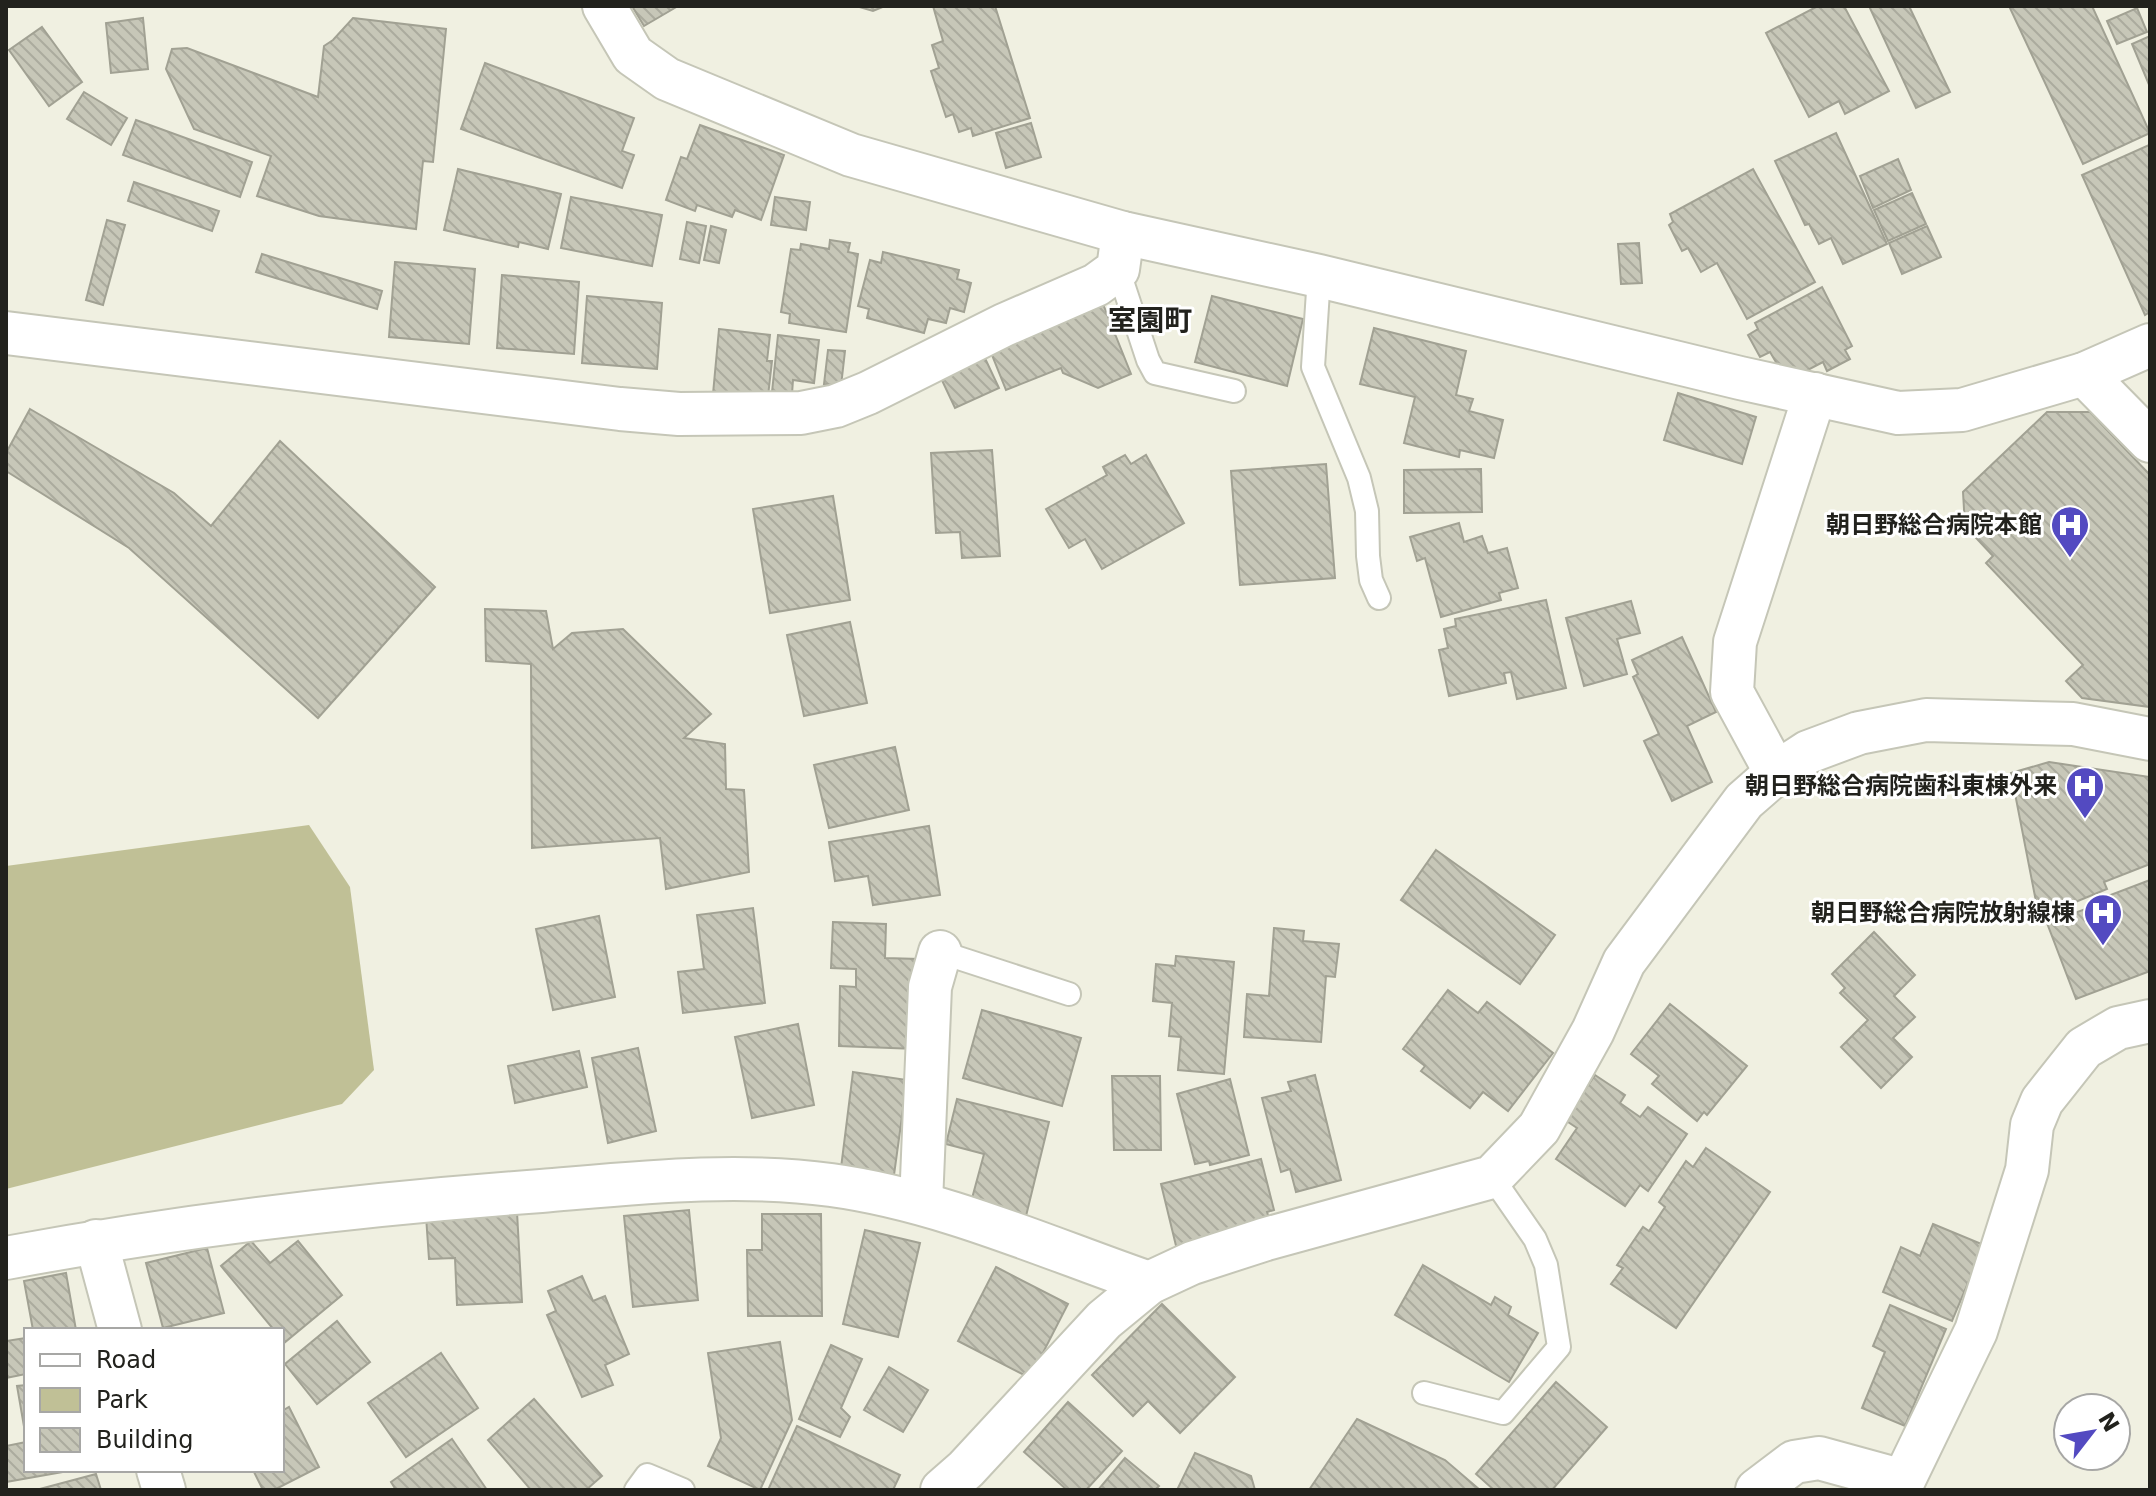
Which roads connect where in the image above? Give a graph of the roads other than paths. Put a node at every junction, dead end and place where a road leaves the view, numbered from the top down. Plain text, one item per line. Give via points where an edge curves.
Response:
1 (604, 6) edge
2 (1120, 251) junction
3 (1319, 276) junction
4 (6, 333) edge
5 (2150, 345) edge
6 (2084, 374) junction
7 (1234, 391) dead end
8 (1815, 394) junction
9 (2150, 441) edge
10 (1379, 598) dead end
11 (2150, 739) edge
12 (1776, 773) junction
13 (940, 952) joint
14 (1069, 994) dead end
15 (2150, 1021) edge
16 (1492, 1177) junction
17 (921, 1203) junction
18 (96, 1241) junction
19 (6, 1258) edge
20 (1149, 1283) junction
21 (119, 1328) edge
22 (1424, 1393) dead end
23 (1901, 1486) edge
24 (636, 1490) edge
25 (683, 1490) edge
26 (942, 1490) edge
27 (1757, 1490) edge

1 - 2 street via 633,55 667,79 851,155
2 - 3 street
2 - 4 street via 1096,285 868,393 801,413 620,409
2 - 7 lane via 1155,373
3 - 8 street
3 - 10 lane via 1313,367 1359,478 1367,511 1371,580
5 - 6 street
6 - 8 street via 1962,410 1898,413
6 - 9 street
8 - 12 street via 1735,642 1732,692
11 - 12 street via 2073,724 1926,720 1859,733 1808,752
12 - 16 street via 1744,801 1624,962 1539,1128
13 - 14 lane
13 - 17 street via 930,987
15 - 23 street via 2118,1028 2084,1048 2042,1101 2032,1125 2027,1170 1976,1331
16 - 20 street via 1266,1239
16 - 22 lane via 1535,1239 1546,1265 1559,1347 1503,1413
17 - 18 street via 832,1185 752,1178 475,1196
17 - 20 street
18 - 19 street
18 - 21 street
20 - 26 street via 1104,1320
23 - 27 street via 1819,1458 1794,1462
24 - 25 lane via 647,1475

